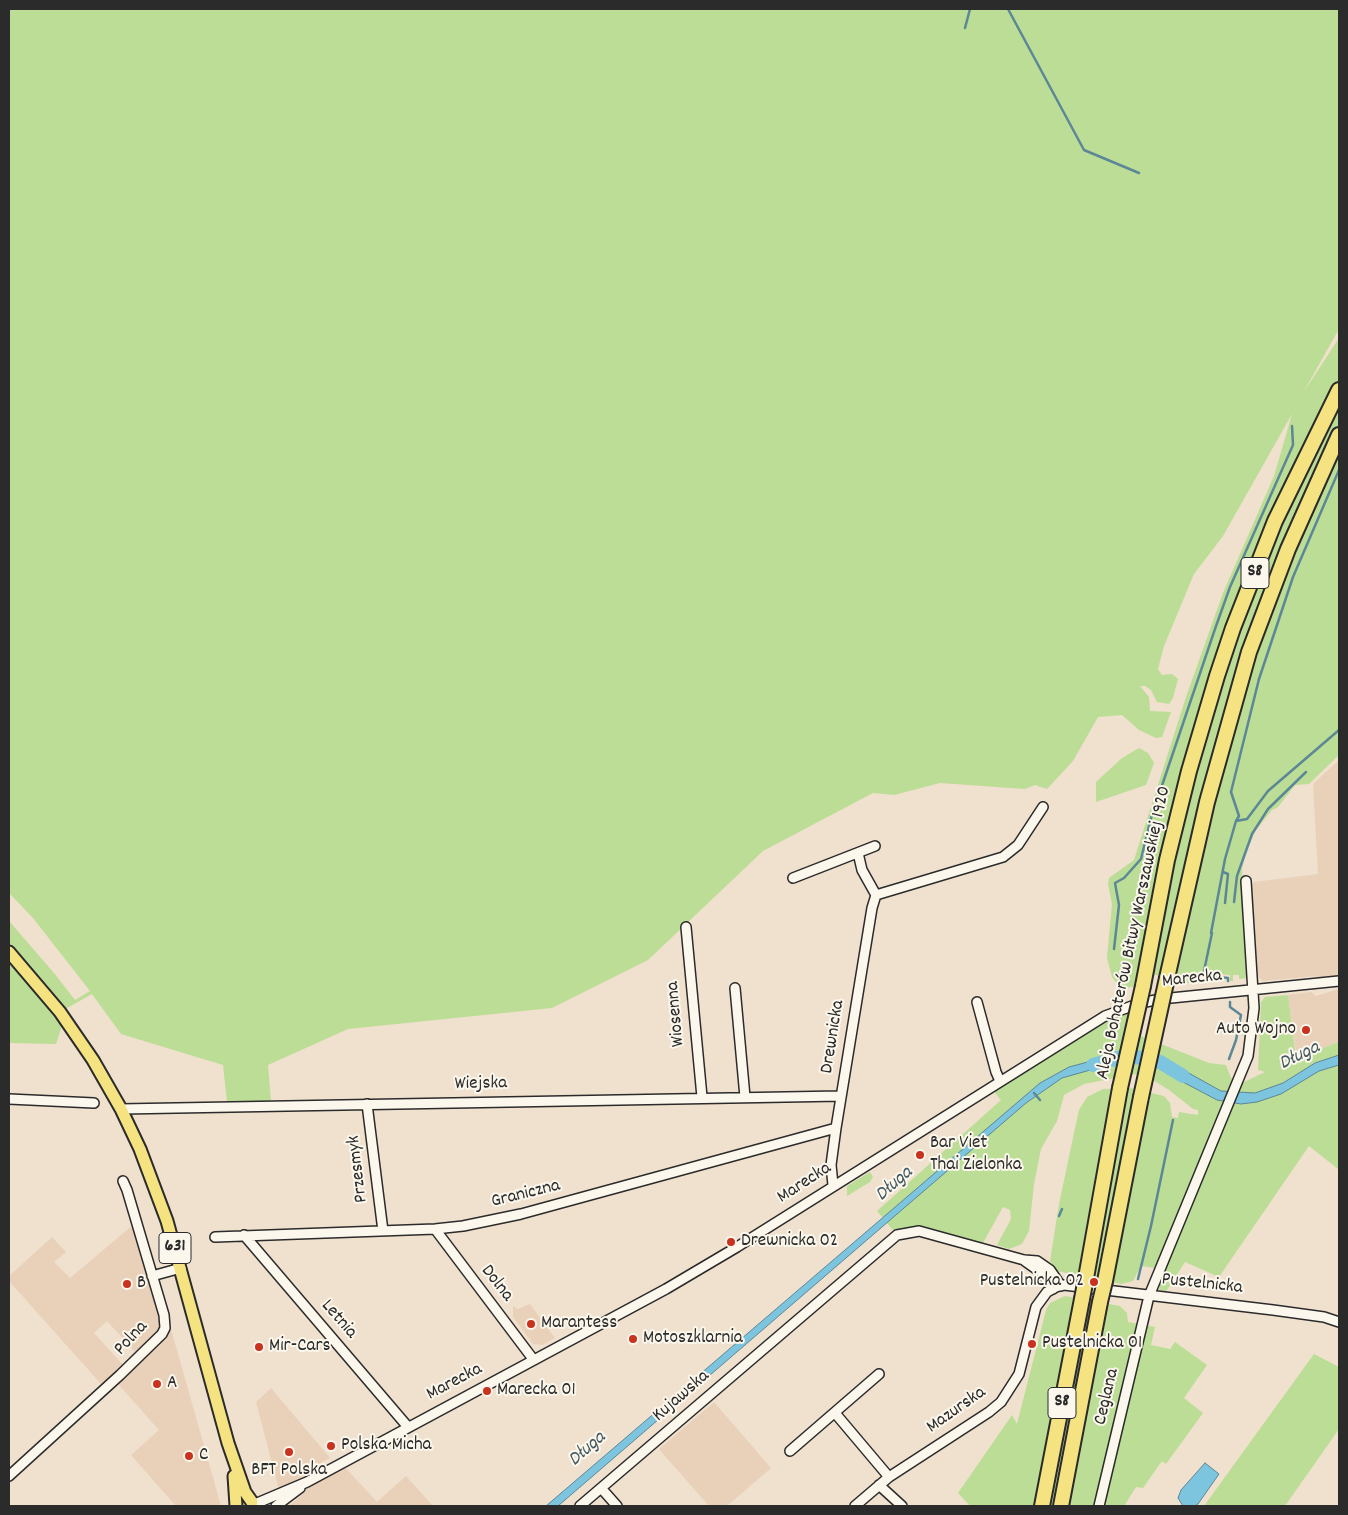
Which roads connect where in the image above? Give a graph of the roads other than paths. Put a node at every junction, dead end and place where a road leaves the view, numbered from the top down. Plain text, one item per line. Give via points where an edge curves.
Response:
1 (1339, 390) edge
2 (1339, 435) edge
3 (1043, 807) dead end
4 (874, 846) dead end
5 (858, 852) junction
6 (794, 878) dead end
7 (1246, 881) dead end
8 (876, 895) junction
9 (686, 927) dead end
10 (9, 952) edge
11 (1339, 981) edge
12 (735, 988) dead end
13 (1253, 990) junction
14 (977, 1002) dead end
15 (1000, 1081) junction
16 (841, 1096) junction
17 (702, 1097) junction
18 (745, 1097) junction
19 (9, 1099) edge
20 (94, 1103) dead end
21 (367, 1104) junction
22 (121, 1109) junction
23 (836, 1128) junction
24 (122, 1181) dead end
25 (834, 1185) junction
26 (435, 1229) junction
27 (383, 1231) junction
28 (244, 1235) junction
29 (215, 1236) dead end
30 (181, 1268) junction
31 (152, 1276) junction
32 (1057, 1287) junction
33 (1149, 1296) junction
34 (1339, 1322) edge
35 (533, 1359) junction
36 (879, 1374) dead end
37 (835, 1413) junction
38 (408, 1427) junction
39 (228, 1443) junction
40 (790, 1451) dead end
41 (9, 1476) edge
42 (889, 1477) junction
43 (307, 1482) junction
44 (879, 1486) junction
45 (601, 1488) junction
46 (255, 1504) edge
47 (236, 1506) edge
48 (276, 1506) edge
49 (580, 1506) edge
50 (617, 1506) edge
51 (855, 1506) edge
52 (902, 1506) edge
53 (1042, 1506) edge
54 (1061, 1506) edge
55 (1099, 1506) edge

1 - 53 highway, Aleja Bohaterów Bitwy Warszawskiej 1920 / S8, bridge via 1276,522 1222,660 1187,780 1167,860 1120,1088
2 - 54 highway, S8, bridge via 1291,541 1250,652 1207,802 1141,1097
3 - 8 street via 1018,845 1003,857
4 - 5 street
5 - 6 street
5 - 8 street via 862,870
7 - 13 street, Ceglana
8 - 16 street, Drewnicka
9 - 17 street, Wiosenna
10 - 22 main road, 631 via 60,1012
11 - 13 street, Marecka
12 - 18 street
13 - 15 street, Marecka via 1162,999 1126,1007 1091,1024
13 - 33 street, Ceglana via 1253,1030 1248,1056
14 - 15 street
15 - 25 street, Marecka
16 - 18 street, Wiejska
16 - 23 street, Drewnicka
17 - 18 street, Wiejska
17 - 21 street, Wiejska
19 - 20 street
21 - 22 street, Wiejska
21 - 27 street, Przesmyk
22 - 30 main road, 631 via 152,1175
23 - 25 street, Drewnicka via 831,1165
23 - 26 street, Graniczna via 521,1214
24 - 31 street, Polna
25 - 35 street, Marecka via 702,1268
26 - 27 street, Graniczna
26 - 35 street, Dolna
27 - 28 street, Graniczna
28 - 29 street, Graniczna
28 - 38 street, Letnia
30 - 31 street
30 - 39 main road, 631
31 - 41 street, Polna via 164,1315 162,1334
32 - 33 street, Pustelnicka
32 - 42 street, Mazurska via 1043,1296 1036,1307 1019,1374 1001,1402
32 - 45 street, Kujawska via 1024,1260 919,1231 897,1235
33 - 34 street, Pustelnicka via 1310,1314
33 - 55 street, Ceglana
35 - 38 street, Marecka
36 - 37 street
37 - 40 street
37 - 42 street
38 - 43 street, Marecka
39 - 46 main road, 631 via 245,1492
39 - 47 main road, 631
42 - 44 street, Mazurska
43 - 46 street, Marecka
43 - 48 street, Marecka
44 - 51 street, Mazurska
44 - 52 street
45 - 49 street, Kujawska
45 - 50 street
46 - 47 main road via 244,1502

